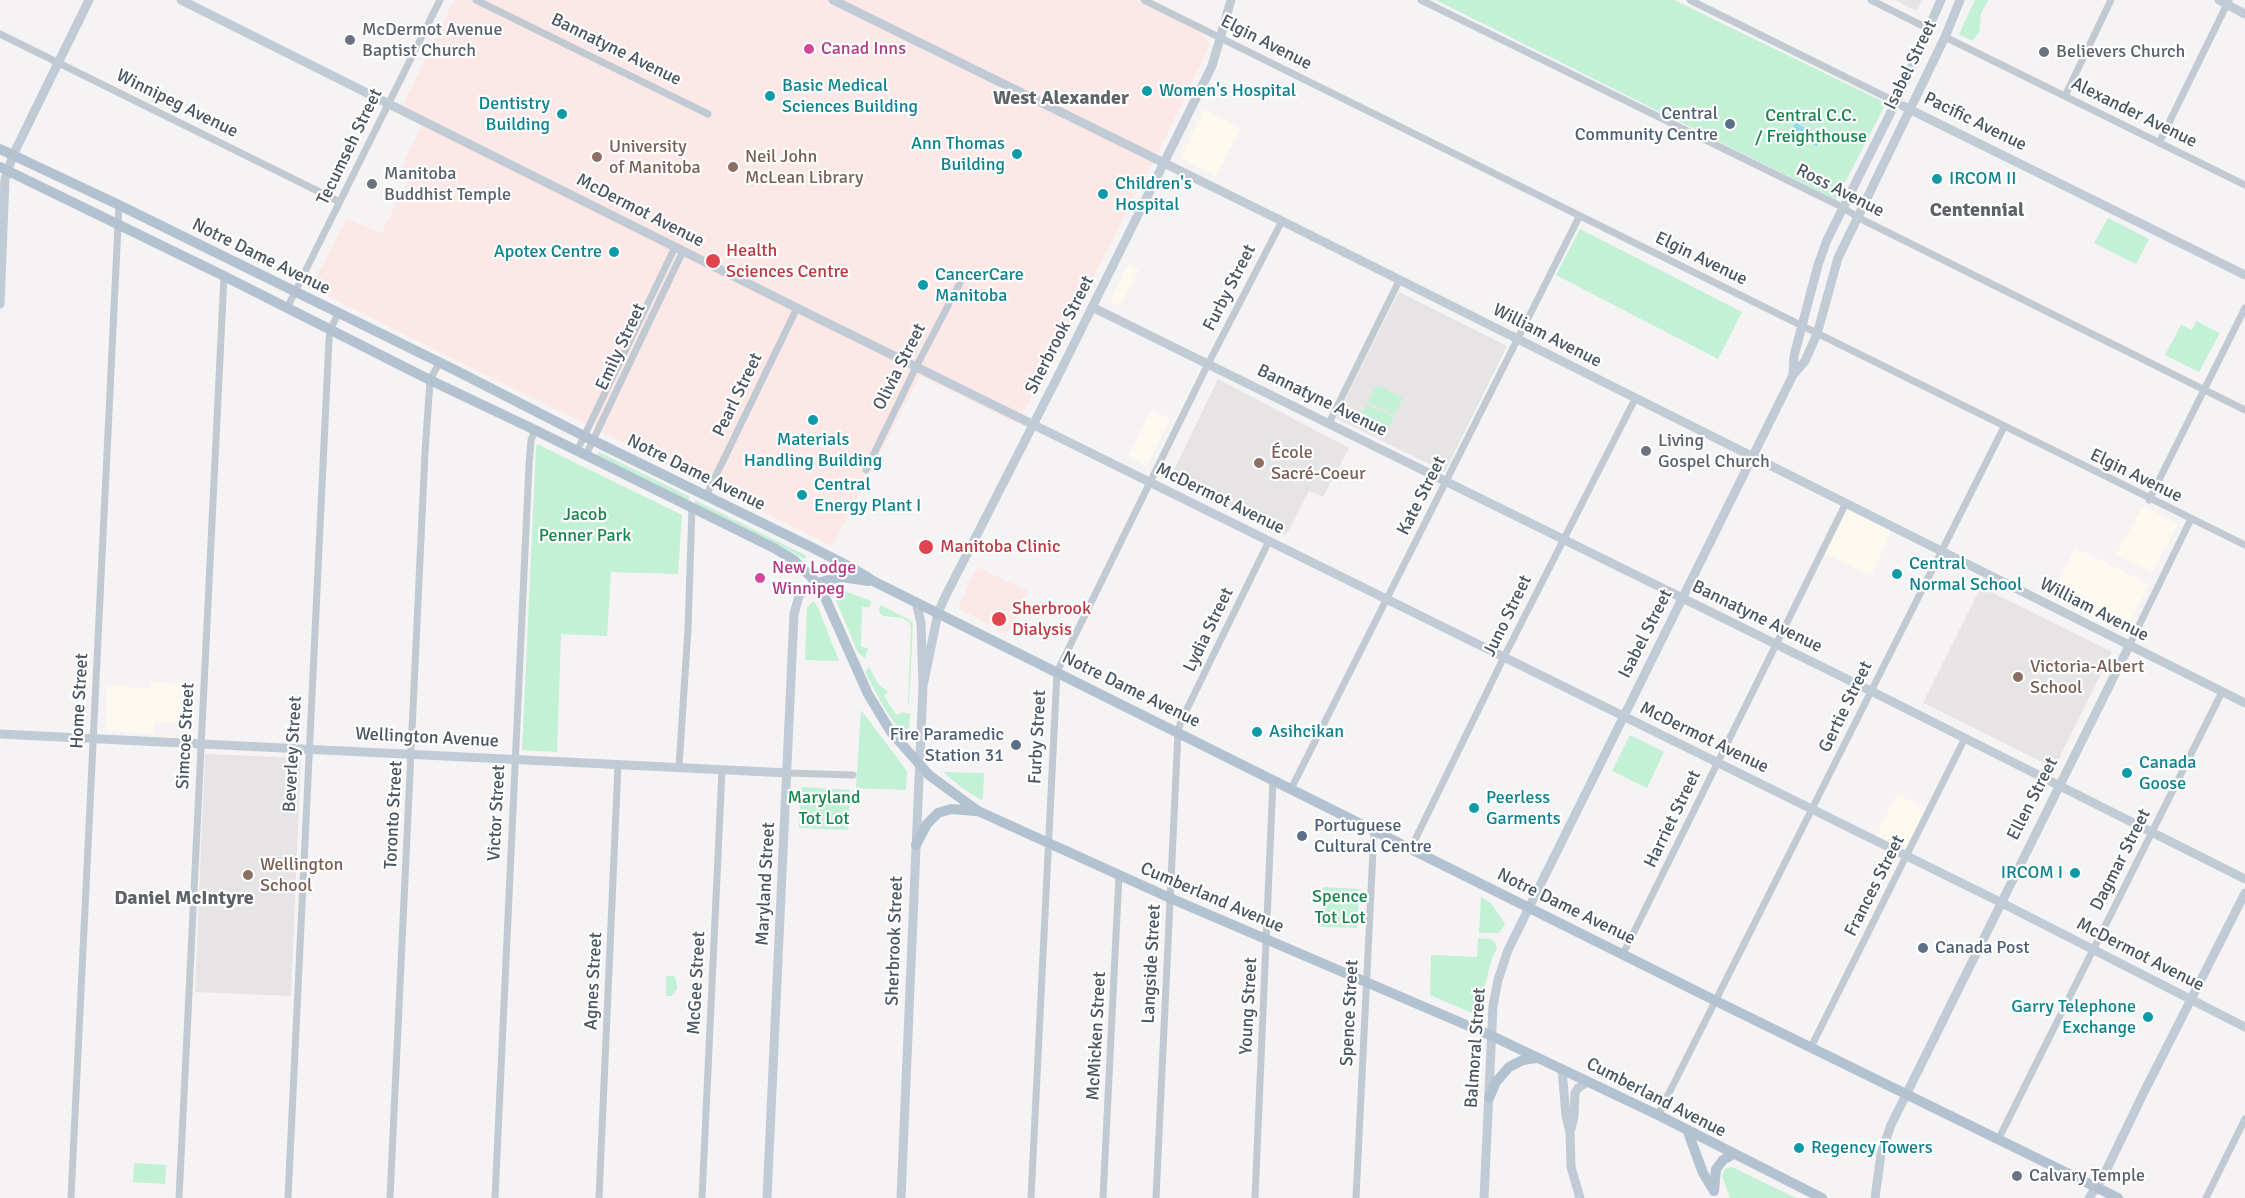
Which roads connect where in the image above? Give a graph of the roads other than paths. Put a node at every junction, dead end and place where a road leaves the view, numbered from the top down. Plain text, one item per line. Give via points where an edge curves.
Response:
1 (89, 0) edge
2 (181, 0) edge
3 (440, 0) edge
4 (476, 0) edge
5 (833, 0) edge
6 (1144, 0) edge
7 (1231, 0) edge
8 (1421, 0) edge
9 (1690, 0) edge
10 (1871, 0) edge
11 (1941, 0) edge
12 (1960, 0) edge
13 (2111, 0) edge
14 (2225, 1) edge
15 (2245, 14) edge
16 (1929, 29) junction
17 (0, 34) edge
18 (1221, 37) junction
19 (1945, 37) junction
20 (58, 63) junction
21 (2065, 96) junction
22 (1896, 102) junction
23 (387, 103) junction
24 (1908, 108) junction
25 (708, 114) dead end
26 (2159, 142) junction
27 (0, 149) edge
28 (13, 155) junction
29 (1164, 165) junction
30 (4, 168) edge
31 (2245, 185) edge
32 (340, 202) junction
33 (119, 205) junction
34 (1843, 208) junction
35 (1857, 216) junction
36 (1579, 217) junction
37 (1282, 221) junction
38 (118, 225) junction
39 (679, 249) junction
40 (2245, 275) edge
41 (224, 276) junction
42 (962, 279) dead end
43 (1399, 281) junction
44 (295, 293) junction
45 (0, 304) edge
46 (1092, 307) junction
47 (287, 308) junction
48 (797, 308) junction
49 (2245, 308) edge
50 (338, 314) junction
51 (1803, 326) junction
52 (330, 330) junction
53 (1817, 334) junction
54 (1517, 340) junction
55 (439, 363) junction
56 (1208, 364) junction
57 (916, 367) junction
58 (1793, 375) junction
59 (430, 380) junction
60 (2204, 389) junction
61 (1635, 399) junction
62 (2245, 410) edge
63 (1329, 423) junction
64 (1034, 424) junction
65 (2004, 427) junction
66 (536, 430) junction
67 (589, 438) junction
68 (581, 453) junction
69 (1753, 458) junction
70 (866, 470) dead end
71 (1447, 481) junction
72 (1151, 483) junction
73 (706, 496) junction
74 (2149, 500) junction
75 (1846, 503) junction
76 (692, 508) junction
77 (2191, 519) junction
78 (1562, 540) junction
79 (1269, 541) junction
80 (2245, 545) edge
81 (1941, 552) junction
82 (875, 582) junction
83 (817, 583) junction
84 (1682, 599) junction
85 (1387, 600) junction
86 (916, 602) junction
87 (938, 613) junction
88 (1777, 645) junction
89 (2129, 645) junction
90 (1504, 657) junction
91 (1057, 672) junction
92 (923, 686) junction
93 (1871, 691) junction
94 (2222, 692) junction
95 (2245, 703) edge
96 (1623, 716) junction
97 (1178, 732) junction
98 (0, 734) edge
99 (1965, 738) junction
100 (93, 739) junction
101 (201, 744) junction
102 (308, 748) junction
103 (412, 754) junction
104 (515, 759) junction
105 (1718, 762) junction
106 (618, 765) junction
107 (920, 766) junction
108 (679, 767) junction
109 (722, 770) junction
110 (788, 773) junction
111 (853, 775) dead end
112 (1273, 780) junction
113 (2059, 785) junction
114 (1292, 789) junction
115 (1812, 809) junction
116 (978, 812) junction
117 (1374, 830) junction
118 (2152, 833) junction
119 (1047, 843) junction
120 (916, 846) junction
121 (1412, 848) junction
122 (1907, 856) junction
123 (1119, 875) junction
124 (2245, 879) edge
125 (2245, 892) edge
126 (1170, 898) junction
127 (2000, 902) junction
128 (1529, 907) junction
129 (1266, 939) junction
130 (2093, 950) junction
131 (1623, 954) junction
132 (1366, 982) junction
133 (2191, 999) junction
134 (1716, 1001) junction
135 (2245, 1027) edge
136 (1492, 1036) junction
137 (1811, 1047) junction
138 (1537, 1058) junction
139 (1562, 1069) junction
140 (1588, 1082) junction
141 (1906, 1094) junction
142 (1489, 1098) junction
143 (1658, 1115) junction
144 (2245, 1119) edge
145 (1570, 1131) junction
146 (1688, 1132) junction
147 (1999, 1138) junction
148 (1732, 1155) junction
149 (2096, 1187) junction
150 (1715, 1195) edge
151 (71, 1198) edge
152 (179, 1198) edge
153 (288, 1198) edge
154 (390, 1198) edge
155 (495, 1198) edge
156 (599, 1198) edge
157 (702, 1198) edge
158 (767, 1198) edge
159 (901, 1198) edge
160 (1031, 1198) edge
161 (1103, 1198) edge
162 (1156, 1198) edge
163 (1255, 1198) edge
164 (1356, 1198) edge
165 (1484, 1198) edge
166 (1580, 1198) edge
167 (1822, 1198) edge
168 (1875, 1198) edge
169 (2090, 1198) edge
170 (2118, 1198) edge
171 (2206, 1198) edge

1 - 20 street
2 - 23 street, McDermot Avenue
3 - 23 street, Tecumseh Street
4 - 25 street, Bannatyne Avenue
5 - 29 street, William Avenue
6 - 18 street, Elgin Avenue
7 - 18 street, Sherbrook Street
8 - 34 street, Ross Avenue
9 - 22 street, Pacific Avenue
10 - 16 street
11 - 16 street, Isabel Street
12 - 19 street, Isabel Street
13 - 21 street
14 - 15 street
14 - 26 street
16 - 22 street, Isabel Street
17 - 20 street, Winnipeg Avenue
18 - 29 street, Sherbrook Street via 1212,66
18 - 36 street, Elgin Avenue
19 - 21 street, Alexander Avenue
19 - 24 street, Isabel Street
20 - 28 street
20 - 32 street, Winnipeg Avenue
21 - 26 street, Alexander Avenue
22 - 24 street, Pacific Avenue
22 - 34 street, Isabel Street
23 - 32 street, Tecumseh Street
23 - 39 street, McDermot Avenue
24 - 35 street, Isabel Street
24 - 40 street, Pacific Avenue
26 - 31 street, Alexander Avenue
27 - 28 main road, Notre Dame Avenue
28 - 30 street
28 - 33 main road, Notre Dame Avenue
29 - 37 street, William Avenue
29 - 46 street, Sherbrook Street
30 - 38 main road, Notre Dame Avenue
30 - 45 street
32 - 44 street, Tecumseh Street
33 - 38 street, Home Street
33 - 44 main road, Notre Dame Avenue
34 - 35 street, Ross Avenue
34 - 51 street, Isabel Street via 1818,265
35 - 53 street, Isabel Street via 1832,272
35 - 60 street, Ross Avenue
36 - 51 street, Elgin Avenue
36 - 54 street, Kate Street
37 - 43 street, William Avenue
37 - 56 street, Furby Street
38 - 41 main road, Notre Dame Avenue
38 - 100 street, Home Street
39 - 48 street, McDermot Avenue
39 - 67 street, Emily Street
41 - 47 main road, Notre Dame Avenue
41 - 101 street, Simcoe Street
42 - 57 street, Olivia Street
43 - 54 street, William Avenue
43 - 63 street
44 - 47 street, Tecumseh Street
44 - 50 main road, Notre Dame Avenue
46 - 56 street, Bannatyne Avenue
46 - 64 street, Sherbrook Street
47 - 52 main road, Notre Dame Avenue
48 - 57 street, McDermot Avenue
48 - 73 street, Pearl Street
49 - 60 street
50 - 52 street, Beverley Street
50 - 55 main road, Notre Dame Avenue
51 - 53 street, Elgin Avenue
51 - 58 street, Isabel Street
52 - 59 main road, Notre Dame Avenue
52 - 102 street, Beverley Street
53 - 58 street, Isabel Street via 1805,361
53 - 65 street, Elgin Avenue
54 - 61 street, William Avenue
54 - 71 street, Kate Street
55 - 59 street, Toronto Street
55 - 67 main road, Notre Dame Avenue
56 - 63 street, Bannatyne Avenue
56 - 72 street, Furby Street
57 - 64 street, McDermot Avenue
57 - 70 street, Olivia Street
58 - 69 street, Isabel Street
59 - 66 main road, Notre Dame Avenue
59 - 103 street, Toronto Street
60 - 62 street, Ross Avenue
60 - 74 street
61 - 69 street, William Avenue
61 - 78 street, Juno Street
63 - 71 street, Bannatyne Avenue
64 - 72 street, McDermot Avenue
64 - 87 street, Sherbrook Street
65 - 74 street, Elgin Avenue
65 - 81 street, Gertie Street
66 - 68 main road, Notre Dame Avenue
66 - 104 street, Victor Street via 529,465
67 - 68 street, Emily Street
67 - 73 main road, Notre Dame Avenue
68 - 76 main road, Notre Dame Avenue
69 - 75 street, William Avenue
69 - 84 street, Isabel Street
71 - 78 street, Bannatyne Avenue
71 - 85 street, Kate Street
72 - 79 street, McDermot Avenue
72 - 91 street, Furby Street
73 - 82 main road, Notre Dame Avenue
74 - 77 street, Elgin Avenue
75 - 81 street, William Avenue
75 - 88 street, Harriet Street
76 - 83 main road, Notre Dame Avenue via 784,554
76 - 108 street
77 - 80 street, Elgin Avenue
77 - 89 street, Ellen Street
78 - 84 street, Bannatyne Avenue
78 - 90 street, Juno Street
79 - 85 street, McDermot Avenue
79 - 97 street, Lydia Street
81 - 89 street, William Avenue
81 - 93 street, Gertie Street
82 - 83 main road via 841,577
82 - 86 main road, Notre Dame Avenue
83 - 107 main road, Cumberland Avenue via 873,705
83 - 110 street, Maryland Street via 802,592 796,602
84 - 88 street, Bannatyne Avenue
84 - 96 street, Isabel Street
85 - 90 street, McDermot Avenue
85 - 114 street, Kate Street
86 - 87 main road, Notre Dame Avenue
86 - 92 street, Sherbrook Street via 921,623
87 - 91 main road, Notre Dame Avenue
87 - 92 street, Sherbrook Street
88 - 93 street, Bannatyne Avenue
88 - 105 street, Harriet Street
89 - 94 street, William Avenue
89 - 113 street, Ellen Street
90 - 96 street, McDermot Avenue
90 - 121 street, Juno Street
91 - 97 main road, Notre Dame Avenue
91 - 119 street, Furby Street
92 - 107 street, Sherbrook Street
93 - 99 street, Bannatyne Avenue
93 - 115 street, Gertie Street
94 - 95 street, William Avenue
94 - 118 street, Dagmar Street
96 - 105 street, McDermot Avenue
96 - 128 street, Isabel Street
97 - 112 main road, Notre Dame Avenue
97 - 126 street, Langside Street
98 - 100 street, Wellington Avenue
99 - 113 street, Bannatyne Avenue
99 - 122 street, Frances Street
100 - 101 street, Wellington Avenue
100 - 151 street, Home Street
101 - 102 street, Wellington Avenue
101 - 152 street, Simcoe Street
102 - 103 street, Wellington Avenue
102 - 153 street, Beverley Street
103 - 104 street, Wellington Avenue
103 - 154 street, Toronto Street
104 - 106 street, Wellington Avenue
104 - 155 street, Victor Street
105 - 115 street, McDermot Avenue
105 - 131 street, Harriet Street
106 - 108 street, Wellington Avenue
106 - 156 street, Agnes Street
107 - 116 main road, Cumberland Avenue
107 - 120 street, Sherbrook Street
108 - 109 street, Wellington Avenue
109 - 110 street, Wellington Avenue
109 - 157 street, McGee Street
110 - 111 street, Wellington Avenue
110 - 158 street, Maryland Street
112 - 114 main road, Notre Dame Avenue
112 - 129 street, Young Street
113 - 118 street, Bannatyne Avenue
113 - 127 street, Ellen Street
114 - 117 main road, Notre Dame Avenue
115 - 122 street, McDermot Avenue
115 - 134 street, Gertie Street
116 - 119 main road, Cumberland Avenue
116 - 120 main road via 951,809 938,813 927,824
117 - 121 main road, Notre Dame Avenue
117 - 132 street, Spence Street
118 - 124 street, Bannatyne Avenue
118 - 130 street, Dagmar Street
119 - 123 main road, Cumberland Avenue
119 - 160 street, Furby Street
120 - 159 street, Sherbrook Street
121 - 128 main road, Notre Dame Avenue
122 - 127 street, McDermot Avenue
122 - 137 street, Frances Street
123 - 126 main road, Cumberland Avenue
123 - 161 street, McMicken Street
125 - 133 street
126 - 129 main road, Cumberland Avenue
126 - 162 street, Langside Street
127 - 130 street, McDermot Avenue
127 - 141 street, Ellen Street
128 - 131 main road, Notre Dame Avenue
128 - 136 street, Balmoral Street via 1498,980
129 - 132 main road, Cumberland Avenue
129 - 163 street, Young Street
130 - 133 street, McDermot Avenue
130 - 147 street, Dagmar Street
131 - 134 main road, Notre Dame Avenue
132 - 136 main road, Cumberland Avenue
132 - 164 street, Spence Street
133 - 135 street, McDermot Avenue
133 - 149 street
134 - 137 main road, Notre Dame Avenue
134 - 143 street, Gertie Street
136 - 138 main road, Cumberland Avenue
136 - 142 street, Balmoral Street
137 - 141 main road, Notre Dame Avenue
138 - 139 main road, Cumberland Avenue
138 - 142 main road via 1509,1067
139 - 140 main road, Cumberland Avenue
139 - 145 street
140 - 143 main road, Cumberland Avenue
140 - 145 street via 1575,1093 1575,1117
141 - 147 main road, Notre Dame Avenue
141 - 168 street, Ellen Street via 1881,1154
142 - 165 street, Balmoral Street
143 - 146 main road, Cumberland Avenue
144 - 171 street
145 - 166 street via 1572,1167
146 - 148 main road, Cumberland Avenue
146 - 150 main road
147 - 149 main road, Notre Dame Avenue
148 - 150 main road via 1716,1169
148 - 167 main road, Cumberland Avenue
149 - 169 street
149 - 170 main road, Notre Dame Avenue

